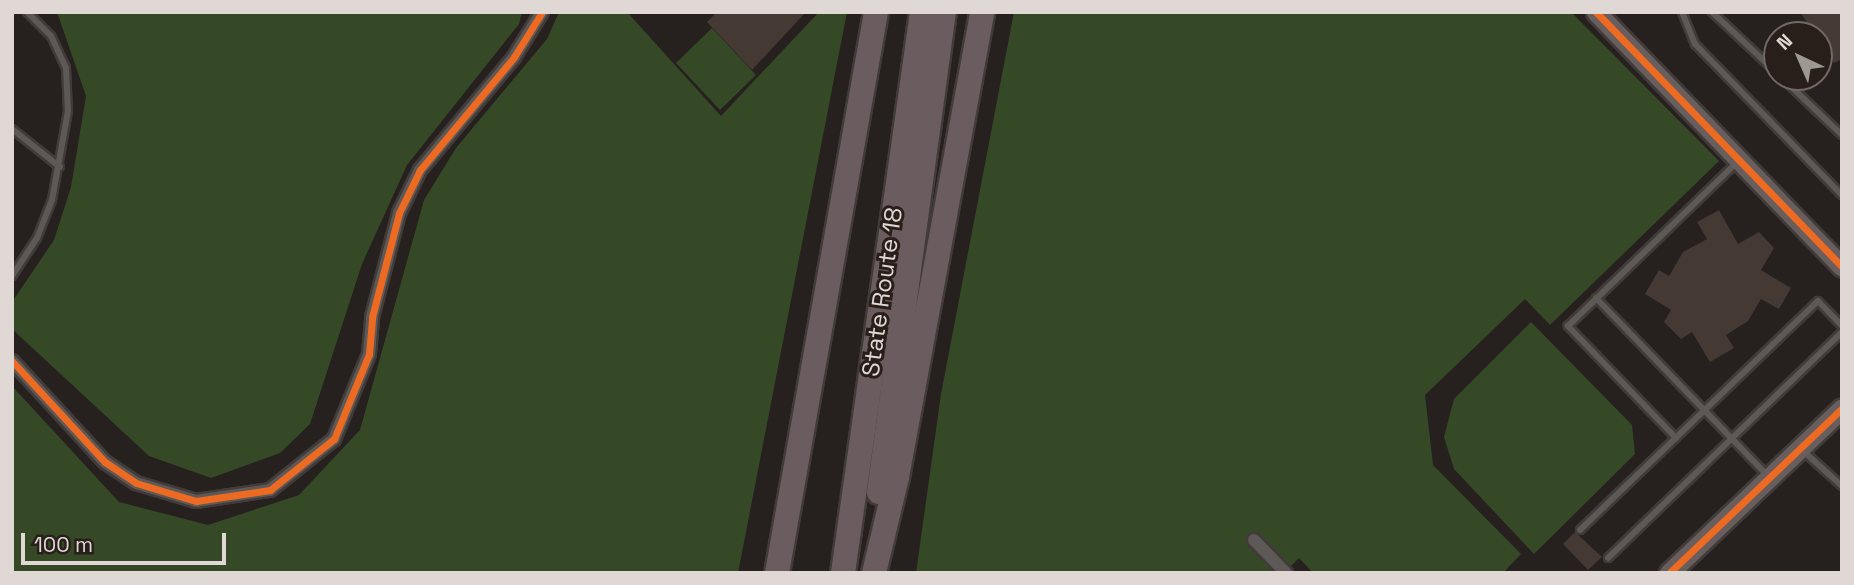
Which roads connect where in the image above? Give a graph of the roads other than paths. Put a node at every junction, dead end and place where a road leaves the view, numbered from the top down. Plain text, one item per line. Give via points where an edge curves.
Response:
1 (27, 12) edge
2 (542, 12) edge
3 (876, 12) edge
4 (922, 12) edge
5 (943, 12) edge
6 (982, 12) edge
7 (1596, 12) edge
8 (1682, 12) edge
9 (1714, 13) edge
10 (1763, 60) edge
11 (1796, 91) edge
12 (12, 129) edge
13 (1842, 135) edge
14 (1739, 160) junction
15 (60, 167) junction
16 (1842, 195) edge
17 (1839, 258) edge
18 (12, 276) edge
19 (1596, 298) junction
20 (1842, 326) edge
21 (1842, 331) edge
22 (12, 361) edge
23 (1842, 408) edge
24 (1704, 410) junction
25 (1676, 438) junction
26 (1731, 438) junction
27 (1800, 448) junction
28 (1769, 478) junction
29 (1842, 486) edge
30 (1580, 530) dead end
31 (1254, 540) dead end
32 (1608, 558) dead end
33 (777, 573) edge
34 (843, 573) edge
35 (872, 573) edge
36 (1286, 573) edge
37 (1670, 573) edge

1 - 15 lane via 51,36 66,68 68,111
2 - 22 street via 514,57 420,170 385,256 369,354 353,402 334,439 279,484 196,501 136,483 105,462
3 - 33 highway
4 - 34 highway, State Route 18
5 - 35 highway, State Route 18
6 - 35 highway via 897,477
7 - 14 street
8 - 16 lane via 1695,44
9 - 10 lane
11 - 13 lane
12 - 15 lane
14 - 17 street
14 - 19 lane
15 - 18 lane via 37,238
19 - 24 lane
19 - 25 lane via 1568,326
20 - 24 lane via 1818,301
21 - 26 lane
23 - 27 street
24 - 25 lane
24 - 26 lane
25 - 30 lane
26 - 28 lane
26 - 32 lane
27 - 28 street
27 - 29 lane
28 - 37 street
31 - 36 street

